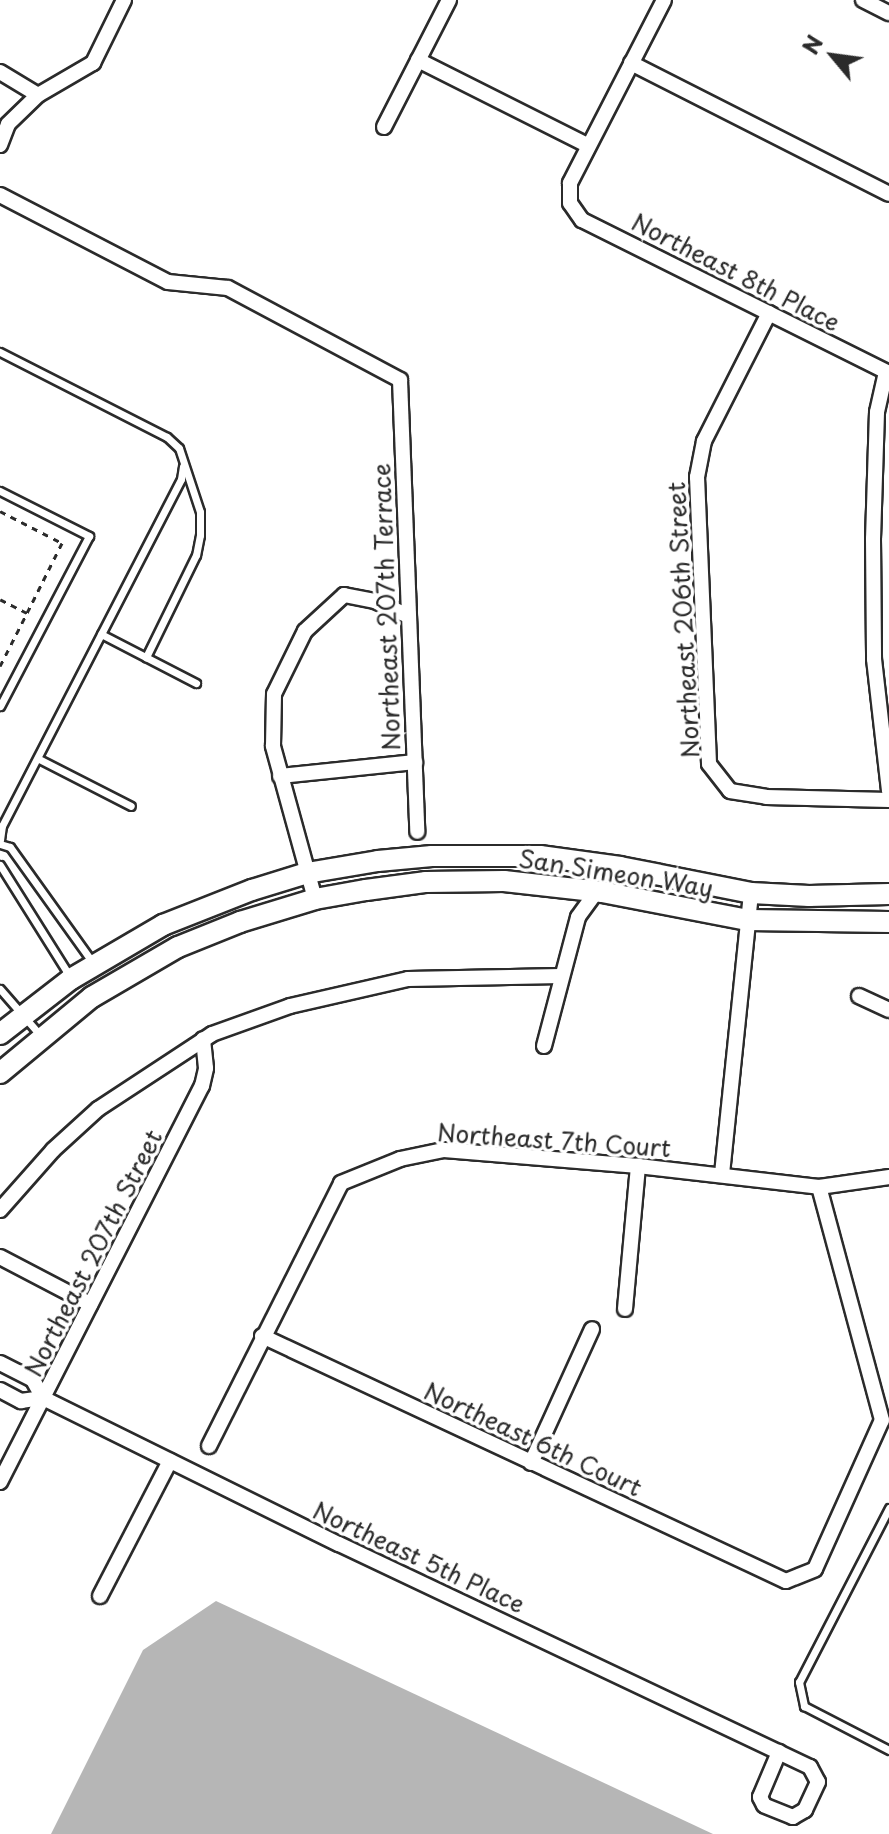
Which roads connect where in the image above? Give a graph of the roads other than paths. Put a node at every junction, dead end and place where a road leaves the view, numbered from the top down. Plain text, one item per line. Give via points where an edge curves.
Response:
1 (124, 0) edge
2 (449, 0) edge
3 (664, 0) edge
4 (863, 0) edge
5 (889, 13) edge
6 (418, 60) junction
7 (631, 63) junction
8 (0, 72) edge
9 (38, 95) junction
10 (384, 127) dead end
11 (0, 145) edge
12 (589, 146) junction
13 (889, 194) edge
14 (0, 195) edge
15 (769, 313) junction
16 (0, 352) edge
17 (888, 373) edge
18 (184, 464) junction
19 (0, 491) edge
20 (407, 615) junction
21 (101, 634) junction
22 (146, 657) junction
23 (196, 683) dead end
24 (1, 701) edge
25 (39, 759) junction
26 (415, 762) junction
27 (280, 776) junction
28 (889, 791) edge
29 (889, 800) edge
30 (131, 806) dead end
31 (417, 832) dead end
32 (0, 842) edge
33 (540, 856) junction
34 (0, 865) edge
35 (25, 869) junction
36 (307, 873) junction
37 (8, 880) junction
38 (534, 883) junction
39 (597, 891) junction
40 (751, 893) junction
41 (889, 894) edge
42 (315, 899) junction
43 (748, 920) junction
44 (889, 922) edge
45 (94, 965) junction
46 (561, 976) junction
47 (71, 979) junction
48 (0, 989) edge
49 (859, 996) dead end
50 (889, 1010) edge
51 (24, 1015) junction
52 (0, 1034) edge
53 (41, 1036) junction
54 (203, 1039) junction
55 (544, 1046) dead end
56 (18, 1055) junction
57 (0, 1073) edge
58 (638, 1166) junction
59 (722, 1174) junction
60 (889, 1177) edge
61 (819, 1187) junction
62 (0, 1210) edge
63 (0, 1257) edge
64 (90, 1304) junction
65 (625, 1309) dead end
66 (592, 1329) dead end
67 (262, 1336) junction
68 (0, 1363) edge
69 (0, 1390) edge
70 (43, 1398) junction
71 (209, 1446) dead end
72 (170, 1461) junction
73 (531, 1463) junction
74 (0, 1482) edge
75 (889, 1508) edge
76 (100, 1596) dead end
77 (889, 1750) edge
78 (779, 1752) junction

1 - 9 street via 93,63
2 - 6 street
3 - 7 street
4 - 5 street
6 - 10 street
6 - 12 street
7 - 12 street
7 - 13 street
8 - 9 street
9 - 11 street via 8,124
12 - 15 street, Northeast 8th Place via 570,183 570,203 582,220
14 - 20 street, Northeast 207th Terrace via 168,282 228,288 400,380
15 - 17 street, Northeast 8th Place
15 - 29 street, Northeast 206th Street via 704,441 697,477 709,764 730,791
16 - 18 lane via 167,437 179,448
17 - 28 street via 877,412 873,539 874,659
18 - 21 lane
18 - 22 lane via 200,512 200,535 196,555
19 - 24 lane via 89,536
20 - 26 street, Northeast 207th Terrace
20 - 27 street via 344,595 305,631 274,694 273,746
21 - 22 lane
21 - 25 lane
22 - 23 lane
25 - 30 lane
25 - 32 lane via 2,826
26 - 27 street
26 - 31 street, Northeast 207th Terrace
27 - 36 street
32 - 35 lane
33 - 36 street, San Simeon Way via 432,856
33 - 38 lane
33 - 40 street, San Simeon Way
34 - 37 lane
35 - 37 lane
35 - 45 lane
36 - 42 street
36 - 45 street, San Simeon Way via 163,925
37 - 47 lane
38 - 39 street, San Simeon Way
38 - 42 street, San Simeon Way via 426,882
39 - 43 street, San Simeon Way
39 - 46 street via 578,917
40 - 41 street, San Simeon Way
40 - 43 street
42 - 53 street, San Simeon Way via 178,947 92,997
43 - 44 street, San Simeon Way
43 - 59 street
45 - 47 street, San Simeon Way
46 - 54 street via 408,979 290,1006
46 - 55 street
47 - 51 street, San Simeon Way
48 - 51 lane
49 - 50 street
51 - 52 street, San Simeon Way
51 - 53 lane
52 - 56 lane
53 - 56 street, San Simeon Way
54 - 62 street via 98,1109
54 - 64 street, Northeast 207th Street via 202,1086
56 - 57 street, San Simeon Way
58 - 59 street, Northeast 7th Court
58 - 65 street
58 - 67 street, Northeast 7th Court via 444,1150 400,1159 341,1183
59 - 61 street, Northeast 7th Court
60 - 61 street
61 - 73 street, Northeast 6th Court via 882,1420 815,1569 786,1581
63 - 64 street
64 - 70 street, Northeast 207th Street
66 - 73 street
67 - 71 street
67 - 73 street, Northeast 6th Court
68 - 70 street, Northeast 5th Place via 33,1380
69 - 70 street, Northeast 5th Place via 21,1401
70 - 72 street, Northeast 5th Place
70 - 74 street, Northeast 207th Street
72 - 76 street
72 - 78 street, Northeast 5th Place
75 - 77 lane via 799,1682 804,1706
78 - 78 street, Northeast 5th Place via 810,1767 818,1782 805,1810 793,1817 764,1805 760,1797

